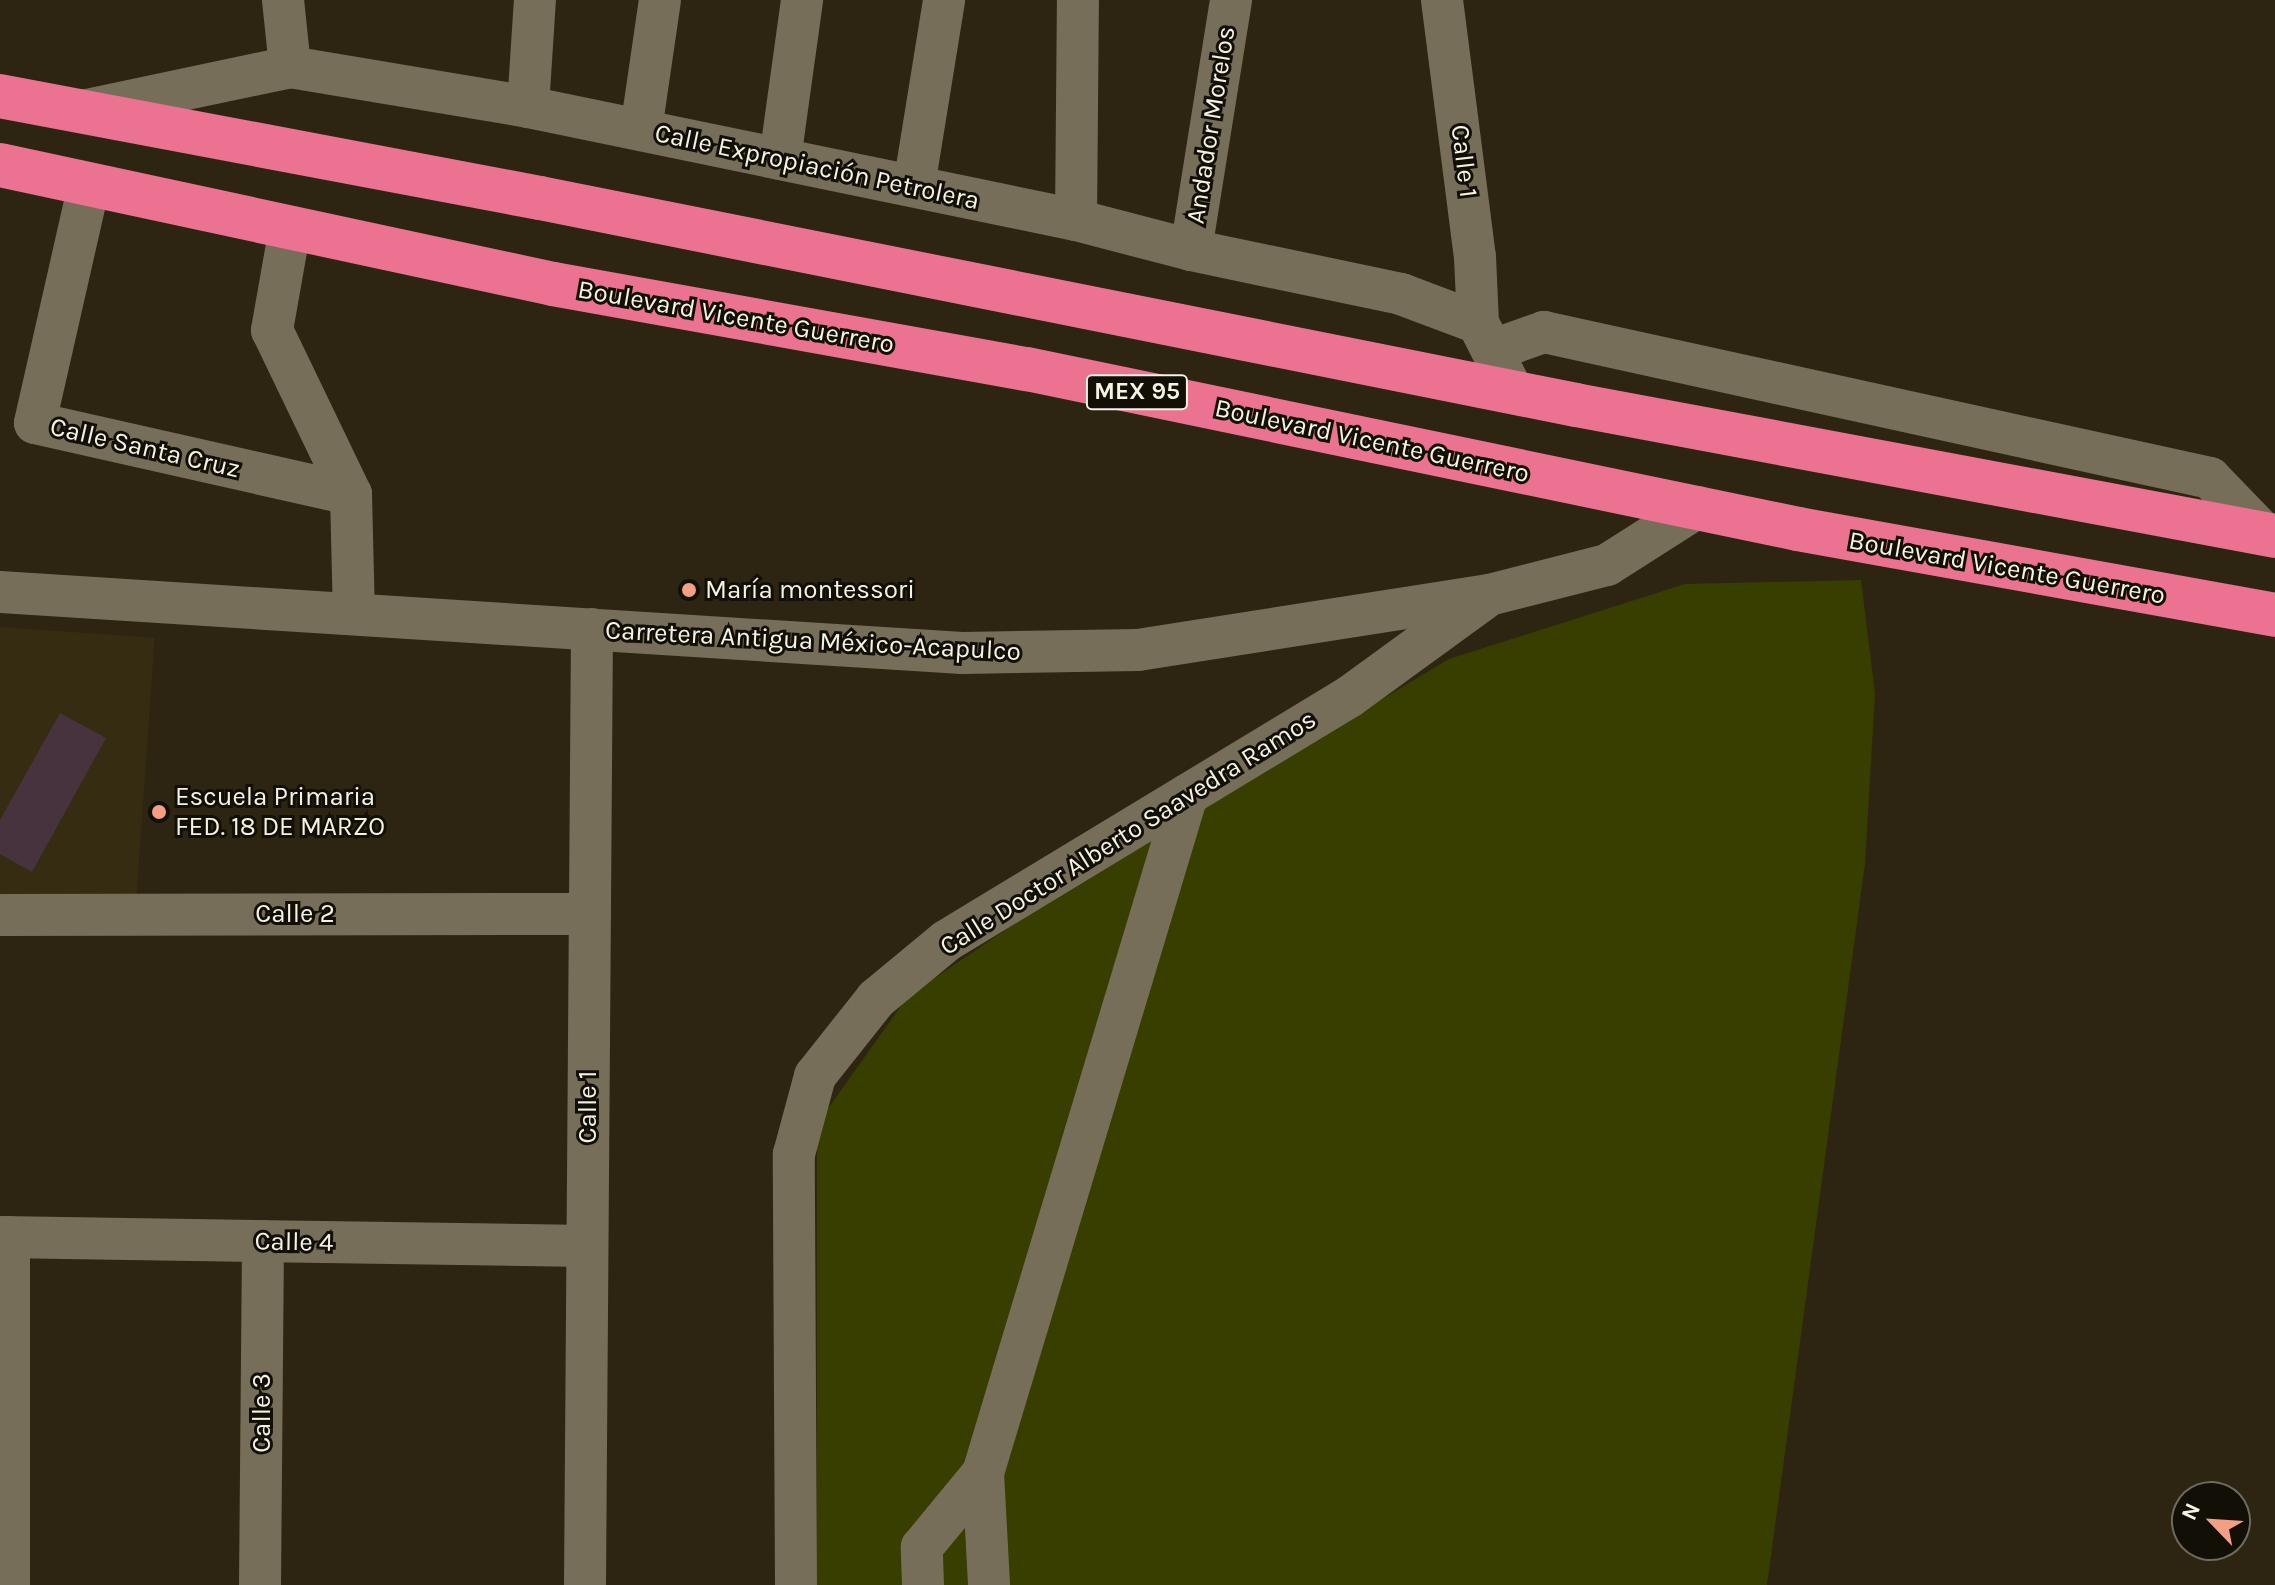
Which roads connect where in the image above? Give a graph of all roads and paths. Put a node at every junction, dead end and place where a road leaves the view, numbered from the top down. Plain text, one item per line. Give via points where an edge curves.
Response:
1 (283, 0) edge
2 (535, 0) edge
3 (660, 0) edge
4 (802, 0) edge
5 (944, 0) edge
6 (1078, 0) edge
7 (1231, 0) edge
8 (1442, 0) edge
9 (290, 67) junction
10 (0, 96) edge
11 (528, 107) junction
12 (75, 113) junction
13 (641, 130) junction
14 (780, 159) junction
15 (0, 165) edge
16 (89, 185) junction
17 (914, 186) junction
18 (1076, 220) junction
19 (290, 228) junction
20 (1191, 250) junction
21 (1485, 336) junction
22 (1513, 392) junction
23 (351, 494) junction
24 (1698, 507) junction
25 (2270, 535) edge
26 (0, 592) edge
27 (1489, 595) junction
28 (354, 614) junction
29 (2275, 615) edge
30 (592, 629) junction
31 (1187, 795) junction
32 (590, 914) junction
33 (0, 915) edge
34 (5, 1237) edge
35 (263, 1241) junction
36 (587, 1246) junction
37 (983, 1473) junction
38 (9, 1585) edge
39 (260, 1585) edge
40 (585, 1585) edge
41 (796, 1585) edge
42 (923, 1585) edge
43 (989, 1585) edge

1 - 9 street
2 - 11 street
3 - 13 street
4 - 14 street
5 - 17 street
6 - 18 street
7 - 20 street, Andador Morelos
8 - 21 street, Calle 1
9 - 11 street, Calle Expropiación Petrolera
9 - 12 street, Calle Expropiación Petrolera
10 - 12 highway
11 - 13 street, Calle Expropiación Petrolera
12 - 22 highway via 540,198
13 - 14 street, Calle Expropiación Petrolera
14 - 17 street, Calle Expropiación Petrolera
15 - 16 highway, Boulevard Vicente Guerrero / MEX 95
16 - 19 highway, Boulevard Vicente Guerrero / MEX 95
16 - 23 street, Calle Santa Cruz via 35,423
17 - 18 street, Calle Expropiación Petrolera
18 - 20 street, Calle Expropiación Petrolera
19 - 23 street via 272,330
19 - 24 highway, Boulevard Vicente Guerrero / MEX 95 via 553,284 1027,369
20 - 21 street, Calle Expropiación Petrolera via 1401,294
21 - 22 street
21 - 25 street via 1544,332 2210,478
22 - 25 highway
23 - 28 street
24 - 27 street, Carretera Antigua México-Acapulco via 1607,565
24 - 29 highway, Boulevard Vicente Guerrero / MEX 95
26 - 28 street, Carretera Antigua México-Acapulco
27 - 30 street, Carretera Antigua México-Acapulco via 1138,650 962,653
27 - 31 street, Calle Doctor Alberto Saavedra Ramos via 1349,697
28 - 30 street, Carretera Antigua México-Acapulco
30 - 32 street, Calle 1
31 - 37 street
31 - 41 street, Calle Doctor Alberto Saavedra Ramos via 946,941 876,999 815,1076 794,1154
32 - 33 street, Calle 2
32 - 36 street, Calle 1
34 - 35 street, Calle 4
34 - 38 street
35 - 36 street, Calle 4
35 - 39 street, Calle 3
36 - 40 street, Calle 1
37 - 42 street via 922,1547
37 - 43 street

